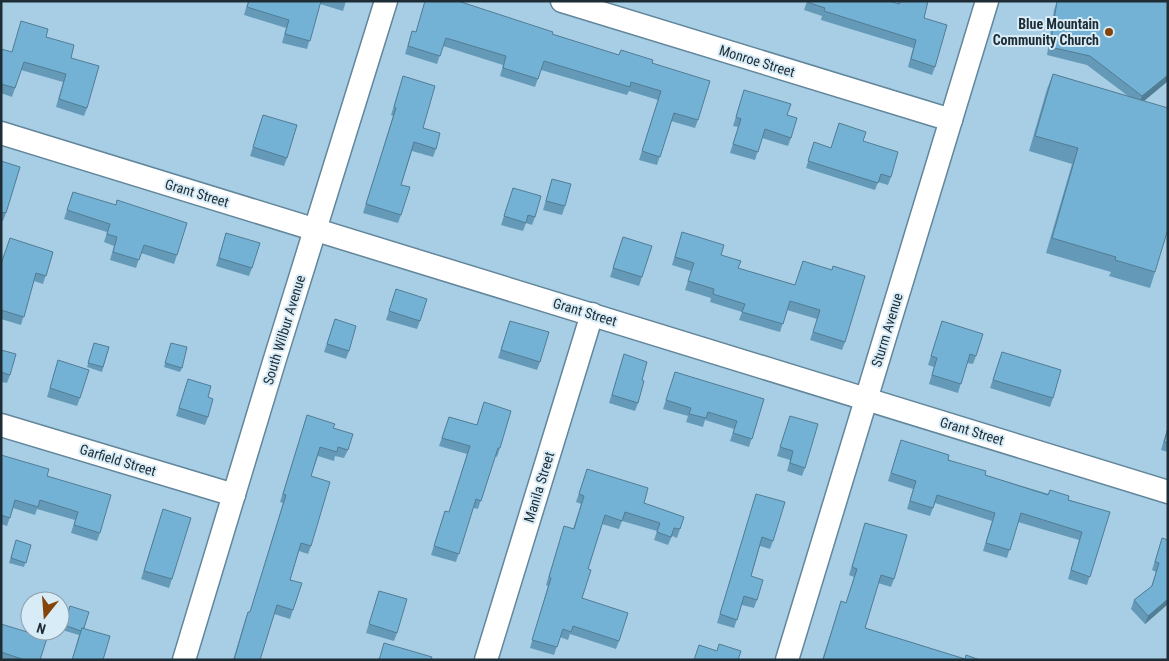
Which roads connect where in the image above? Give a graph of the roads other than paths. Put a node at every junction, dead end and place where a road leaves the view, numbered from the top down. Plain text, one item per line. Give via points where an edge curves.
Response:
1 (386, 1) edge
2 (562, 1) edge
3 (987, 1) edge
4 (951, 120) junction
5 (1, 133) edge
6 (316, 229) junction
7 (592, 314) junction
8 (866, 399) junction
9 (1, 425) edge
10 (1168, 492) edge
11 (234, 495) junction
12 (184, 660) edge
13 (486, 660) edge
14 (787, 660) edge

1 - 6 street, South Wilbur Avenue
2 - 4 street, Monroe Street
3 - 4 street, Sturm Avenue
4 - 8 street, Sturm Avenue
5 - 6 street, Grant Street
6 - 7 street, Grant Street
6 - 11 street, South Wilbur Avenue
7 - 8 street, Grant Street
7 - 13 street, Manila Street
8 - 10 street, Grant Street
8 - 14 street, Sturm Avenue
9 - 11 street, Garfield Street
11 - 12 street, South Wilbur Avenue

